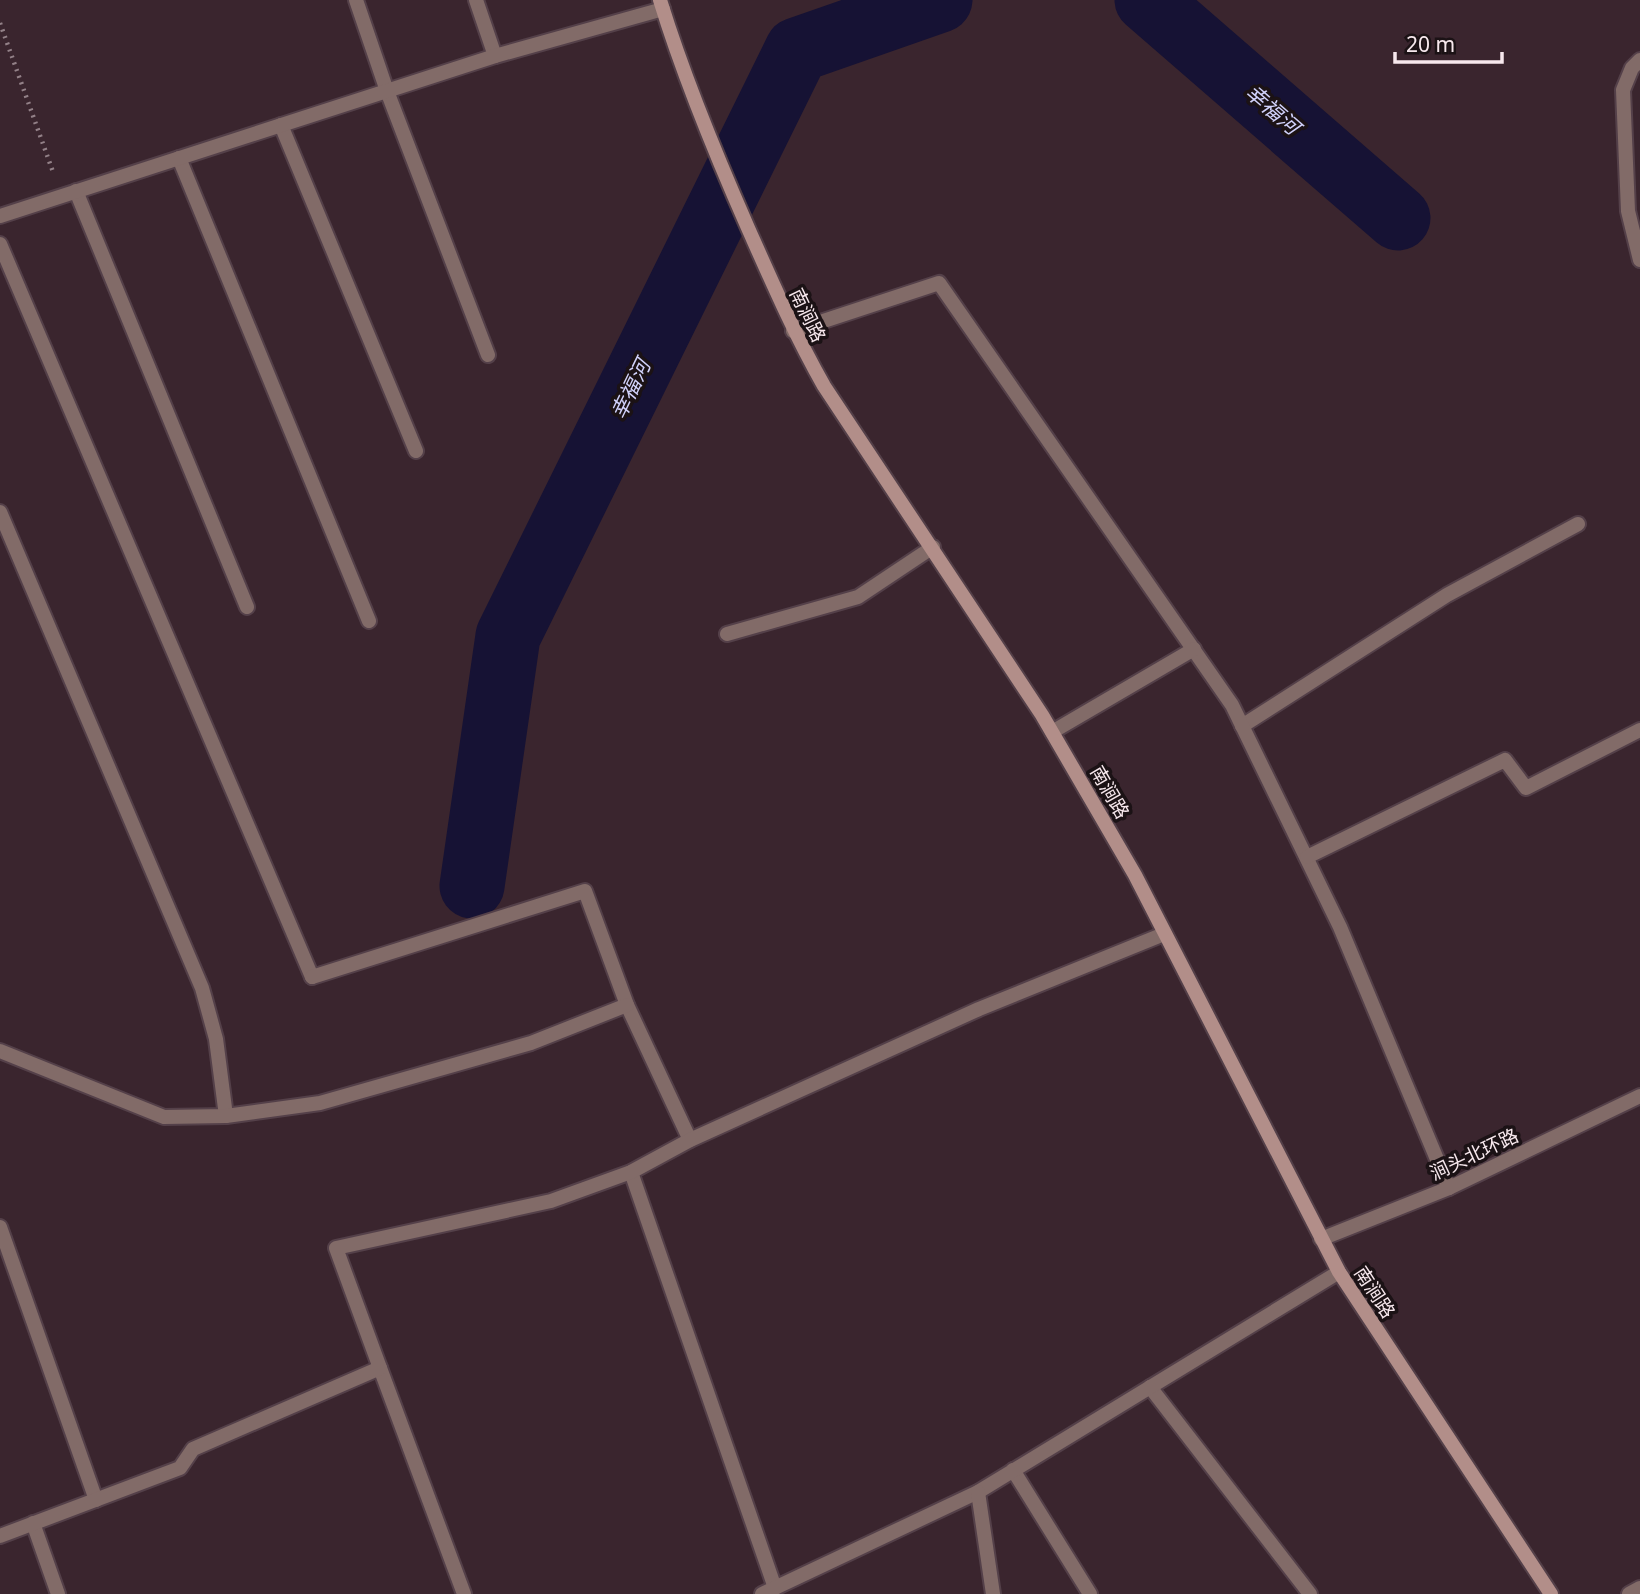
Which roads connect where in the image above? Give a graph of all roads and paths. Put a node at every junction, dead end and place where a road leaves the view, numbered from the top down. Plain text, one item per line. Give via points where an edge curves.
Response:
1 (356, 0) edge
2 (475, 0) edge
3 (661, 4) edge
4 (0, 23) edge
5 (495, 55) junction
6 (1640, 60) edge
7 (387, 91) junction
8 (281, 125) junction
9 (178, 158) junction
10 (76, 191) junction
11 (61, 196) junction
12 (0, 216) edge
13 (0, 244) edge
14 (1640, 260) edge
15 (793, 331) junction
16 (488, 355) dead end
17 (416, 451) dead end
18 (0, 512) edge
19 (1578, 524) dead end
20 (933, 547) junction
21 (247, 607) dead end
22 (369, 621) dead end
23 (727, 634) dead end
24 (1194, 649) junction
25 (1242, 726) junction
26 (1640, 730) edge
27 (1052, 733) junction
28 (1307, 857) junction
29 (1164, 934) junction
30 (627, 1005) junction
31 (0, 1051) edge
32 (1640, 1096) edge
33 (226, 1116) junction
34 (690, 1140) junction
35 (631, 1172) junction
36 (1449, 1188) junction
37 (0, 1227) edge
38 (1321, 1239) junction
39 (1339, 1272) junction
40 (380, 1368) junction
41 (1150, 1387) junction
42 (1013, 1471) junction
43 (978, 1492) junction
44 (96, 1500) junction
45 (33, 1523) junction
46 (0, 1536) edge
47 (1640, 1588) edge
48 (768, 1591) edge
49 (58, 1594) edge
50 (464, 1594) edge
51 (993, 1594) edge
52 (1090, 1594) edge
53 (1310, 1594) edge
54 (1551, 1594) edge
55 (1629, 1594) edge

1 - 7 street
2 - 5 street
3 - 5 street
3 - 15 main road, 南涧路 via 682,71
4 - 11 path
5 - 7 street
6 - 14 street via 1623,90 1628,211
7 - 8 street
7 - 16 street
8 - 9 street
8 - 17 street
9 - 10 street
9 - 22 street
10 - 11 street
10 - 21 street
11 - 12 street
13 - 30 street via 312,976 585,891
15 - 20 main road, 南涧路 via 824,387
15 - 24 street via 939,283
18 - 33 street via 202,988 216,1039
19 - 25 street via 1447,595
20 - 23 street via 858,597
20 - 27 main road, 南涧路
24 - 25 street
24 - 27 street
25 - 28 street
26 - 28 street via 1526,788 1506,760
27 - 29 main road, 南涧路
28 - 36 street
29 - 34 street via 979,1009
29 - 38 main road, 南涧路
30 - 33 street via 531,1044 320,1103
30 - 34 street
31 - 33 street via 164,1117
32 - 36 street, 涧头北环路
34 - 35 street
35 - 40 street via 551,1201 335,1248
35 - 48 street
36 - 38 street, 涧头北环路
37 - 44 street
38 - 39 main road, 南涧路
39 - 41 street
39 - 54 main road, 南涧路
40 - 44 street via 193,1449 180,1468
40 - 50 street
41 - 42 street
41 - 53 street
42 - 43 street
42 - 52 street
43 - 48 street
43 - 51 street
44 - 45 street
45 - 46 street
45 - 49 street
47 - 55 street

